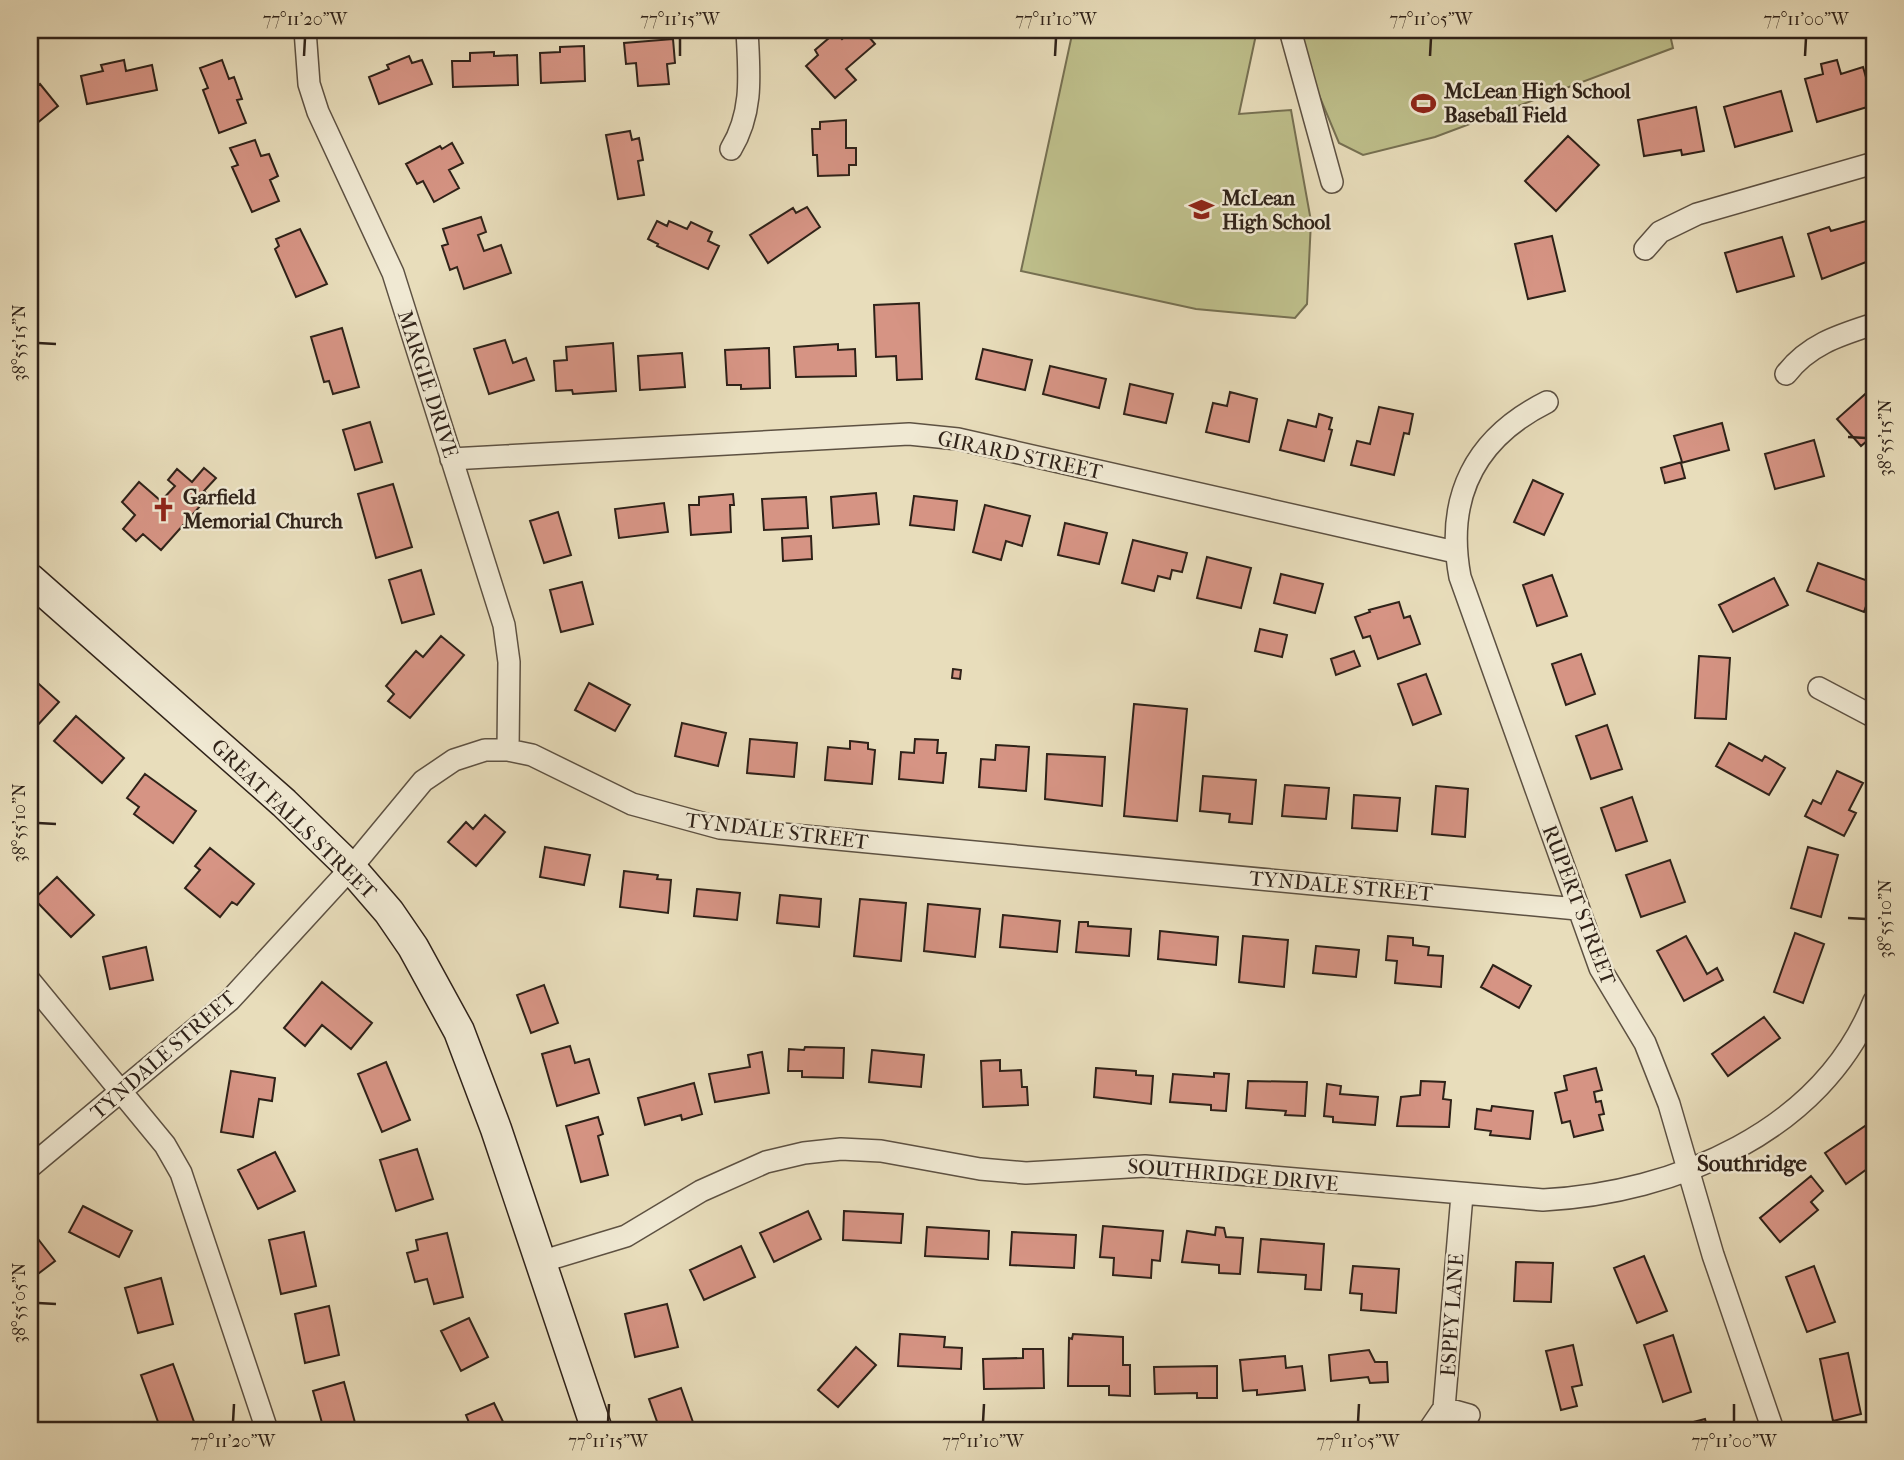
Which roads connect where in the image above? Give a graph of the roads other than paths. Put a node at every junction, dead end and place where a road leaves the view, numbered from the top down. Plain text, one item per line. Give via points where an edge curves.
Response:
1 (305, 30) edge
2 (747, 30) edge
3 (1290, 30) edge
4 (731, 149) dead end
5 (1874, 163) edge
6 (1332, 182) dead end
7 (1645, 249) dead end
8 (1874, 324) edge
9 (1786, 374) dead end
10 (1548, 402) dead end
11 (452, 459) junction
12 (1455, 552) junction
13 (30, 579) edge
14 (1819, 688) dead end
15 (1874, 717) edge
16 (508, 750) junction
17 (351, 868) junction
18 (1577, 909) junction
19 (30, 981) edge
20 (1874, 1001) edge
21 (1866, 1041) edge
22 (123, 1091) junction
23 (30, 1167) edge
24 (1689, 1172) junction
25 (1462, 1195) junction
26 (540, 1262) junction
27 (1444, 1408) junction
28 (1469, 1415) dead end
29 (267, 1430) edge
30 (597, 1430) edge
31 (1429, 1430) edge
32 (1773, 1430) edge

1 - 11 street, MARGIE DRIVE via 309,84 318,112 393,273
2 - 4 street via 750,89 741,133
3 - 6 street
5 - 7 street via 1697,214 1660,232
8 - 9 street via 1809,350
10 - 12 street, RUPERT STREET via 1502,430 1469,474 1460,500
11 - 12 street, GIRARD STREET via 918,435 958,439
11 - 16 street, MARGIE DRIVE via 504,625 509,662
12 - 18 street, RUPERT STREET
13 - 17 main road, GREAT FALLS STREET
14 - 15 street
16 - 17 street, TYNDALE STREET via 485,750 442,766 423,781
16 - 18 street, TYNDALE STREET via 532,755 635,805 720,828
17 - 22 street, TYNDALE STREET via 230,1000
17 - 26 main road, GREAT FALLS STREET via 413,947 459,1031
18 - 24 street, RUPERT STREET via 1610,989 1653,1059
19 - 22 street
20 - 21 street, SOUTHRIDGE DRIVE
21 - 24 street, SOUTHRIDGE DRIVE via 1767,1129
22 - 23 street, TYNDALE STREET
22 - 29 street via 181,1172
24 - 25 street, SOUTHRIDGE DRIVE via 1587,1198
24 - 32 street, RUPERT STREET
25 - 26 street, SOUTHRIDGE DRIVE via 1142,1166 1026,1173 841,1149 766,1162 710,1186 626,1236
25 - 27 street, ESPEY LANE
26 - 30 main road, GREAT FALLS STREET
27 - 28 street
27 - 31 street, ESPEY LANE

